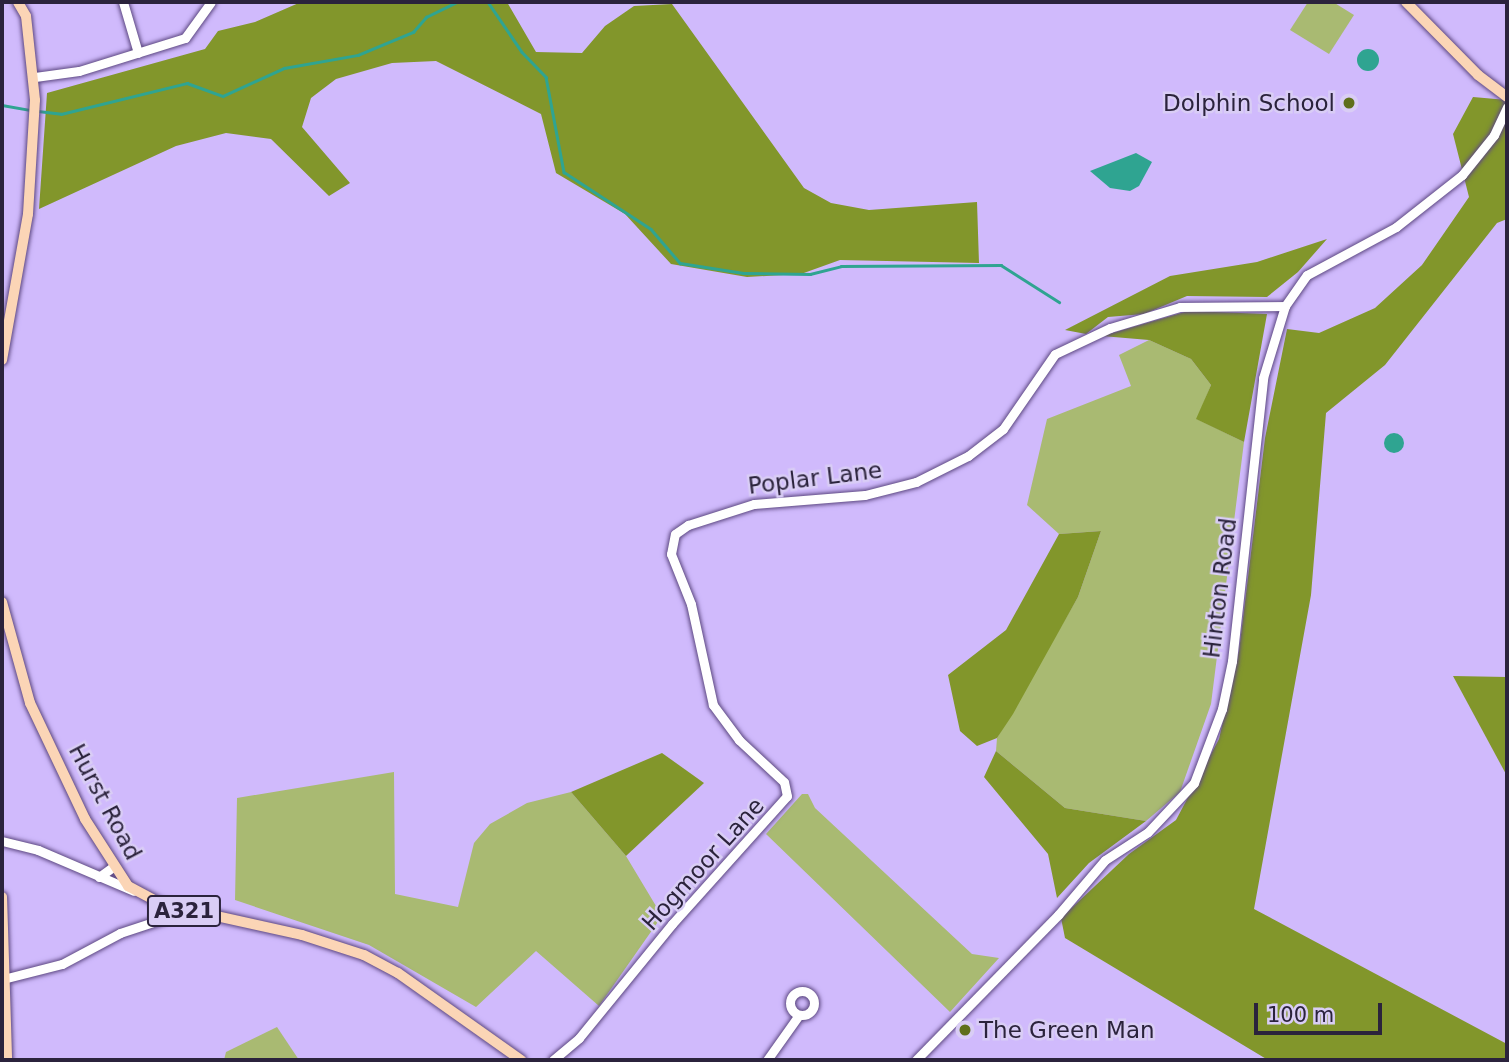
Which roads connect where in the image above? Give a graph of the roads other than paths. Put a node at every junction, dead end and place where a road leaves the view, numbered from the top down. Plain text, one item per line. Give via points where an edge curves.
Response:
1 (18, 2) edge
2 (123, 2) edge
3 (211, 2) edge
4 (1406, 2) edge
5 (138, 53) junction
6 (34, 77) junction
7 (1507, 97) edge
8 (1507, 107) edge
9 (1285, 306) junction
10 (2, 360) edge
11 (671, 539) joint
12 (2, 602) edge
13 (2, 841) edge
14 (113, 866) junction
15 (99, 877) junction
16 (134, 891) junction
17 (2, 897) edge
18 (162, 904) junction
19 (187, 911) junction
20 (161, 920) junction
21 (7, 978) junction
22 (799, 1015) dead end
23 (566, 1056) edge
24 (7, 1060) edge
25 (522, 1060) edge
26 (553, 1060) edge
27 (766, 1060) edge
28 (915, 1060) edge

1 - 6 main road via 26,16
2 - 5 street
3 - 5 street via 185,38
4 - 7 main road via 1478,75
5 - 6 street via 79,71
6 - 10 main road via 28,214
8 - 9 street, Hinton Road via 1494,135 1462,175 1396,227 1307,275
9 - 11 street, Poplar Lane via 1180,307 1110,328 1055,354 1003,429 968,456 916,482 865,495 754,504 688,525
9 - 28 street, Hinton Road via 1263,378 1232,661 1222,709 1194,783 1149,832 1105,860
11 - 23 street, Hogmoor Lane via 673,560 696,621 713,705 739,740 785,782 787,796
12 - 14 main road, Hurst Road / A321 via 30,703
13 - 15 street via 38,850
14 - 15 street
14 - 16 main road, Hurst Road / A321
15 - 16 street
16 - 18 main road, Hurst Road / A321
17 - 21 main road
18 - 19 main road, Hurst Road / A321
18 - 20 street
19 - 20 street
19 - 25 main road, Hurst Road / A321 via 302,935 364,956 398,974
20 - 21 street via 120,933 62,964
21 - 24 main road
22 - 27 street
23 - 26 street, Hogmoor Lane

